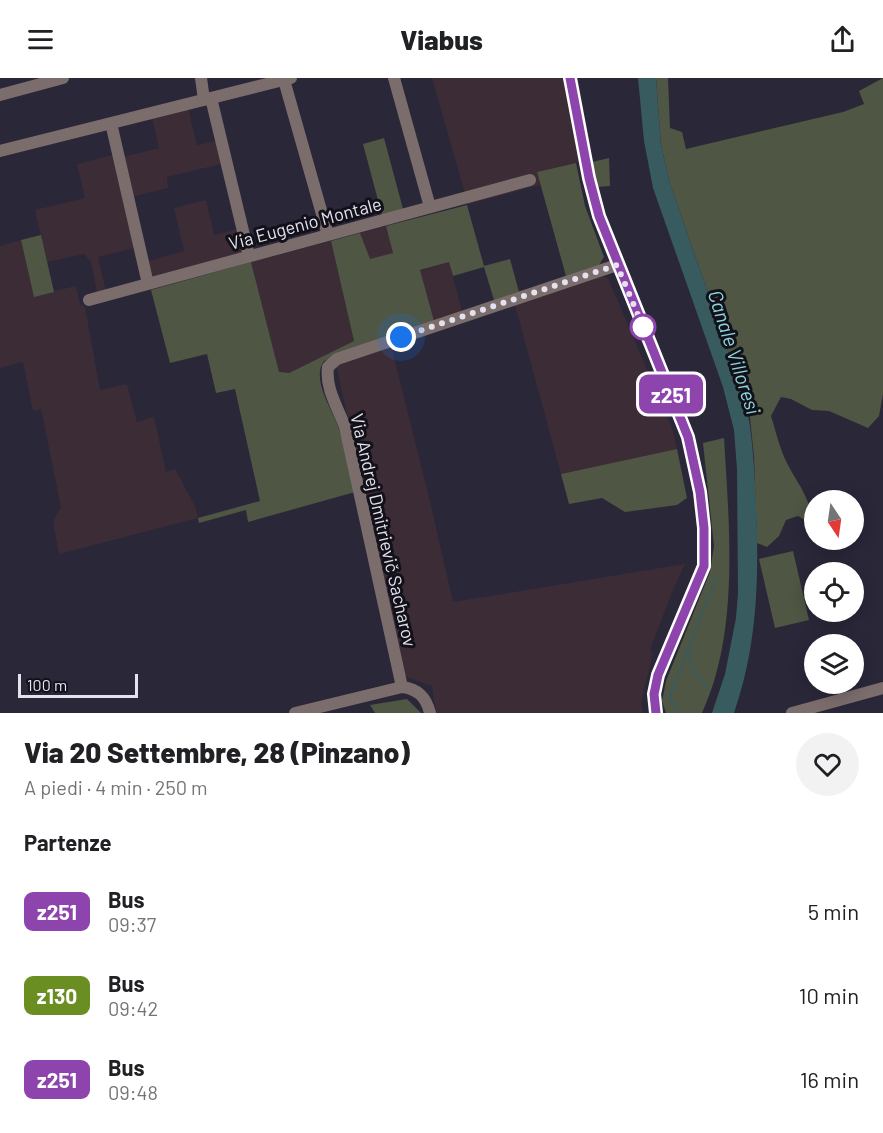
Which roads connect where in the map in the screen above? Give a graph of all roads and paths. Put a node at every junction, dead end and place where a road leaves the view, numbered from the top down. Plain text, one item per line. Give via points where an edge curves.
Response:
1 (63, 78) edge
2 (201, 78) edge
3 (394, 78) edge
4 (570, 78) edge
5 (288, 79) edge
6 (0, 95) edge
7 (208, 99) junction
8 (111, 123) junction
9 (0, 151) edge
10 (530, 180) dead end
11 (430, 207) junction
12 (328, 235) junction
13 (249, 256) junction
14 (617, 265) junction
15 (148, 284) junction
16 (89, 300) dead end
17 (402, 687) junction
18 (883, 688) edge
19 (295, 713) edge
20 (430, 713) edge
21 (656, 713) edge
22 (792, 713) edge

1 - 6 street
2 - 7 street
3 - 11 street
4 - 14 street via 594,198
5 - 7 street
5 - 12 street
7 - 8 street
7 - 13 street
8 - 9 street
8 - 15 street
10 - 11 street, Via Eugenio Montale
11 - 12 street, Via Eugenio Montale
12 - 13 street, Via Eugenio Montale
13 - 15 street, Via Eugenio Montale
14 - 17 street, Via Andrej Dmitrievič Sacharov via 337,359 328,367 332,397 345,427
14 - 21 street via 691,444 704,528 704,566 658,675
15 - 16 street, Via Eugenio Montale
17 - 19 street
17 - 20 street via 424,697
18 - 22 street

